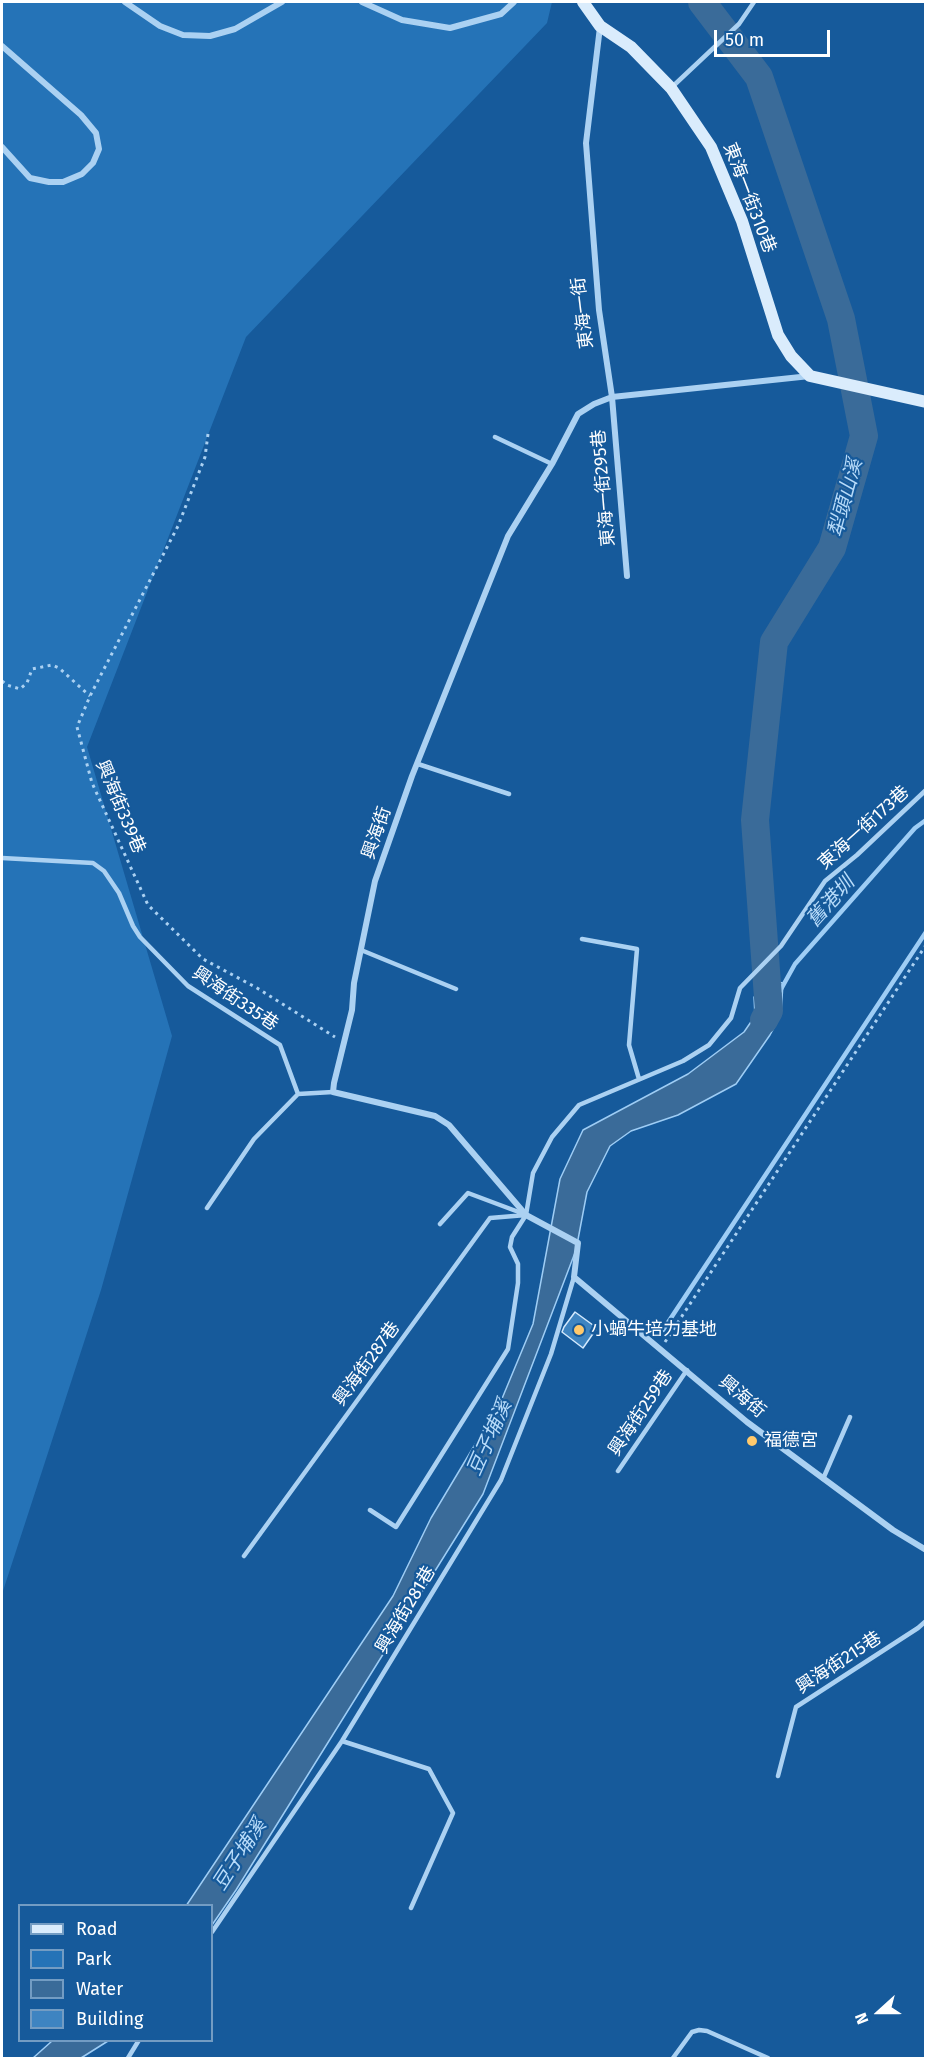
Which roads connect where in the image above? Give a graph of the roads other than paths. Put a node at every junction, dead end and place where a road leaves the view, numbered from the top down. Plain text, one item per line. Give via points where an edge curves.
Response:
1 (125, 2) edge
2 (282, 2) edge
3 (362, 2) edge
4 (514, 2) edge
5 (583, 2) edge
6 (754, 2) edge
7 (600, 26) junction
8 (2, 45) edge
9 (671, 88) junction
10 (2, 147) edge
11 (810, 376) junction
12 (612, 397) junction
13 (926, 402) edge
14 (495, 437) dead end
15 (552, 464) junction
16 (627, 576) dead end
17 (418, 764) junction
18 (926, 790) edge
19 (509, 794) dead end
20 (2, 858) edge
21 (582, 939) dead end
22 (360, 950) junction
23 (456, 989) dead end
24 (639, 1079) junction
25 (333, 1092) junction
26 (298, 1094) junction
27 (207, 1208) dead end
28 (526, 1215) junction
29 (440, 1224) dead end
30 (574, 1277) junction
31 (687, 1370) junction
32 (850, 1417) dead end
33 (618, 1471) dead end
34 (823, 1479) junction
35 (370, 1510) dead end
36 (926, 1550) edge
37 (244, 1556) dead end
38 (926, 1621) edge
39 (342, 1741) junction
40 (778, 1776) dead end
41 (411, 1908) dead end
42 (213, 1931) edge
43 (138, 2042) edge
44 (128, 2058) edge
45 (673, 2058) edge
46 (768, 2058) edge

1 - 2 street via 160,26 183,35 210,36 235,29
3 - 4 street via 402,21 450,28 501,14
5 - 7 street
6 - 9 lane via 739,24
7 - 9 street, 東海一街310巷 via 631,47
7 - 12 street, 東海一街 via 586,143 599,309
8 - 10 street via 81,115 96,133 99,149 82,174 63,182 50,182 30,178
9 - 11 street, 東海一街310巷 via 711,147 742,221 778,335
11 - 12 street
11 - 13 street
12 - 15 street, 興海街 via 578,414
12 - 16 street, 東海一街295巷
14 - 15 lane
15 - 17 street, 興海街 via 508,536
17 - 19 lane
17 - 22 street, 興海街 via 375,882
18 - 24 lane, 東海一街173巷 via 825,881 781,946 740,988 731,1018 709,1045 683,1061
20 - 26 lane, 興海街335巷 via 93,863 104,871 140,937 188,986 280,1045
21 - 24 lane via 637,949 629,1045
22 - 23 lane
22 - 25 street, 興海街 via 352,1010
24 - 28 lane via 579,1105 552,1137 532,1173
25 - 26 lane
25 - 28 street via 435,1116 450,1125
26 - 27 lane via 254,1139
28 - 29 lane via 468,1193
28 - 30 street via 578,1243
28 - 35 lane via 510,1246 518,1264 518,1283 508,1349 396,1527
28 - 37 lane, 興海街287巷 via 490,1218
30 - 31 street, 興海街
30 - 39 lane, 興海街281巷 via 551,1354 501,1480
31 - 33 lane, 興海街259巷
31 - 34 street, 興海街 via 747,1422
32 - 34 lane
34 - 36 street, 興海街
38 - 40 lane, 興海街215巷 via 796,1707
39 - 41 lane via 429,1769 453,1813
39 - 42 lane, 興海街281巷
43 - 44 lane
45 - 46 lane via 692,2032 699,2030

